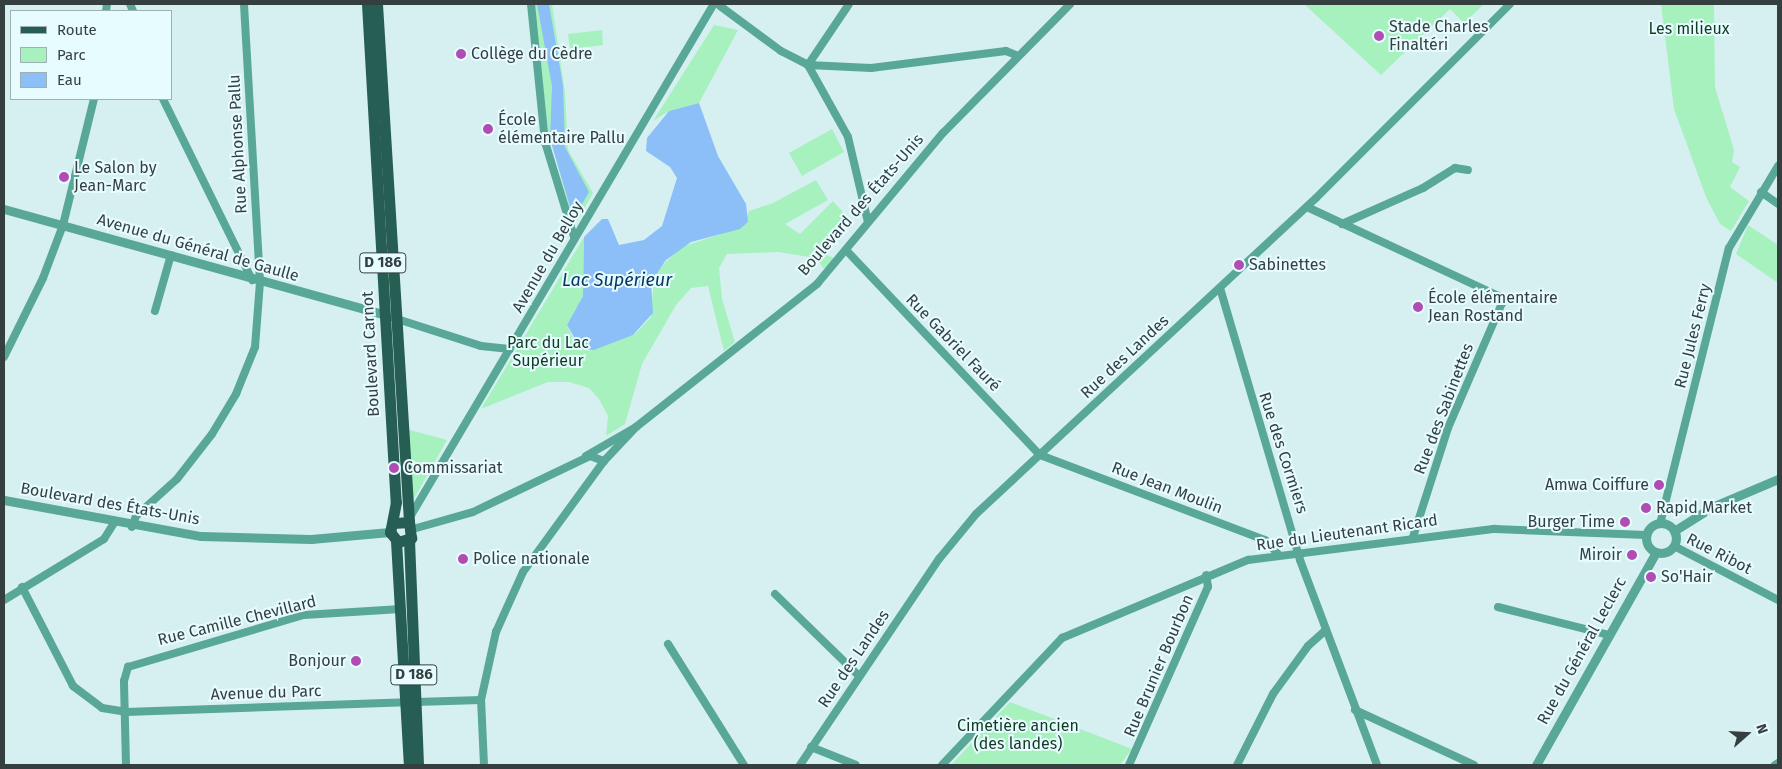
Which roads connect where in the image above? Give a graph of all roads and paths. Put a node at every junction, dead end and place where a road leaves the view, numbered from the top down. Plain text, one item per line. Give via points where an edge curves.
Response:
1 (244, 4) edge
2 (367, 4) edge
3 (377, 4) edge
4 (530, 4) edge
5 (849, 4) edge
6 (1070, 4) edge
7 (1510, 4) edge
8 (716, 5) edge
9 (1016, 55) junction
10 (808, 65) junction
11 (94, 100) edge
12 (164, 100) edge
13 (1778, 166) edge
14 (1468, 170) dead end
15 (1761, 192) junction
16 (1778, 204) edge
17 (1307, 207) junction
18 (4, 209) edge
19 (868, 222) junction
20 (1342, 224) junction
21 (63, 225) junction
22 (574, 237) junction
23 (846, 250) junction
24 (171, 255) junction
25 (256, 281) junction
26 (1220, 288) junction
27 (155, 311) dead end
28 (390, 316) junction
29 (510, 349) junction
30 (4, 357) edge
31 (636, 427) junction
32 (603, 443) junction
33 (1040, 455) junction
34 (603, 459) junction
35 (580, 460) junction
36 (1778, 479) edge
37 (4, 500) edge
38 (114, 523) junction
39 (1660, 524) junction
40 (132, 526) junction
41 (410, 528) junction
42 (1674, 531) junction
43 (393, 532) junction
44 (1646, 535) junction
45 (1413, 538) junction
46 (1674, 546) junction
47 (1298, 552) junction
48 (1656, 552) junction
49 (1278, 554) junction
50 (1206, 575) junction
51 (22, 587) junction
52 (775, 594) dead end
53 (4, 600) edge
54 (1778, 600) edge
55 (1498, 607) dead end
56 (401, 609) junction
57 (1326, 630) junction
58 (1609, 635) junction
59 (668, 644) dead end
60 (859, 676) junction
61 (481, 700) junction
62 (411, 702) junction
63 (1355, 710) junction
64 (126, 712) junction
65 (812, 747) junction
66 (1778, 763) edge
67 (126, 765) edge
68 (409, 765) edge
69 (418, 765) edge
70 (484, 765) edge
71 (744, 765) edge
72 (800, 765) edge
73 (856, 765) edge
74 (942, 765) edge
75 (1129, 765) edge
76 (1237, 765) edge
77 (1377, 765) edge
78 (1474, 765) edge
79 (1536, 765) edge
80 (1776, 765) edge

1 - 25 street, Rue Alphonse Pallu
2 - 28 main road, Boulevard Carnot / D 186
3 - 28 main road, Boulevard Carnot / D 186
4 - 22 street via 545,142
5 - 10 street
6 - 9 street, Boulevard des États-Unis
7 - 17 street, Rue des Landes
8 - 10 street via 774,47
8 - 22 street, Avenue du Belloy
9 - 10 street via 1006,51 871,68
9 - 19 street, Boulevard des États-Unis
10 - 19 street via 848,137
11 - 21 street
12 - 25 street
13 - 15 street, Rue Jules Ferry
14 - 20 street via 1455,168 1423,188
15 - 16 street
15 - 39 street, Rue Jules Ferry via 1729,248
17 - 20 street, Rue des Sabinettes
17 - 26 street, Rue des Landes
18 - 21 street, Avenue du Général de Gaulle
19 - 23 street, Boulevard des États-Unis
20 - 45 street, Rue des Sabinettes via 1500,296 1502,304 1449,426
21 - 24 street, Avenue du Général de Gaulle
21 - 30 street via 40,286
22 - 29 street, Avenue du Belloy
23 - 31 street, Boulevard des États-Unis via 816,284
23 - 33 street, Rue Gabriel Fauré
24 - 25 street, Avenue du Général de Gaulle
24 - 27 street
25 - 28 street, Avenue du Général de Gaulle
25 - 40 street, Rue Alphonse Pallu via 255,347 236,394 199,453 136,516
26 - 33 street, Rue des Landes
26 - 47 street, Rue des Cormiers
28 - 29 street via 481,346
28 - 41 main road, Boulevard Carnot / D 186
28 - 43 main road, Boulevard Carnot / D 186
29 - 41 street, Avenue du Belloy
31 - 32 street, Boulevard des États-Unis
31 - 34 street, Boulevard des États-Unis
32 - 34 street
32 - 35 street, Boulevard des États-Unis
33 - 49 street, Rue Jean Moulin via 1264,540
33 - 60 street, Rue des Landes via 957,536
34 - 35 street, Boulevard des États-Unis
34 - 61 street via 516,585 490,650
35 - 41 street, Boulevard des États-Unis via 473,512
36 - 42 street via 1712,507
37 - 38 street, Boulevard des États-Unis
38 - 40 street, Boulevard des États-Unis
38 - 51 street via 104,539
39 - 42 street
39 - 44 street
40 - 43 street, Boulevard des États-Unis via 256,539 367,537
41 - 43 main road
41 - 43 main road
41 - 62 main road, Boulevard Carnot / D 186
42 - 46 street
43 - 56 main road, Boulevard Carnot / D 186
44 - 45 street, Rue du Lieutenant Ricard via 1522,527
44 - 48 street
45 - 47 street, Rue du Lieutenant Ricard
46 - 48 street
46 - 54 street, Rue Ribot
47 - 49 street, Rue du Lieutenant Ricard
47 - 57 street, Rue des Cormiers
48 - 58 street, Rue du Général Leclerc
49 - 50 street, Rue du Lieutenant Ricard
50 - 74 street, Rue du Lieutenant Ricard via 1062,638
50 - 75 street, Rue Brunier Bourbon via 1208,587
51 - 53 street
51 - 64 street, Avenue du Parc via 81,696 102,708
52 - 60 street
55 - 58 street
56 - 62 main road, D 186
56 - 64 street, Rue Camille Chevillard via 316,613 142,660 128,667
57 - 63 street, Rue des Cormiers
57 - 76 street via 1308,646 1274,694
58 - 79 street, Rue du Général Leclerc
59 - 71 street
60 - 65 street, Rue des Landes
61 - 62 street, Avenue du Parc
61 - 70 street
62 - 64 street, Avenue du Parc
62 - 68 main road, D 186
62 - 69 main road, Boulevard Carnot / D 186
63 - 77 street, Rue des Cormiers
63 - 78 street
64 - 67 street
65 - 72 street, Rue des Landes
65 - 73 street
66 - 80 street

